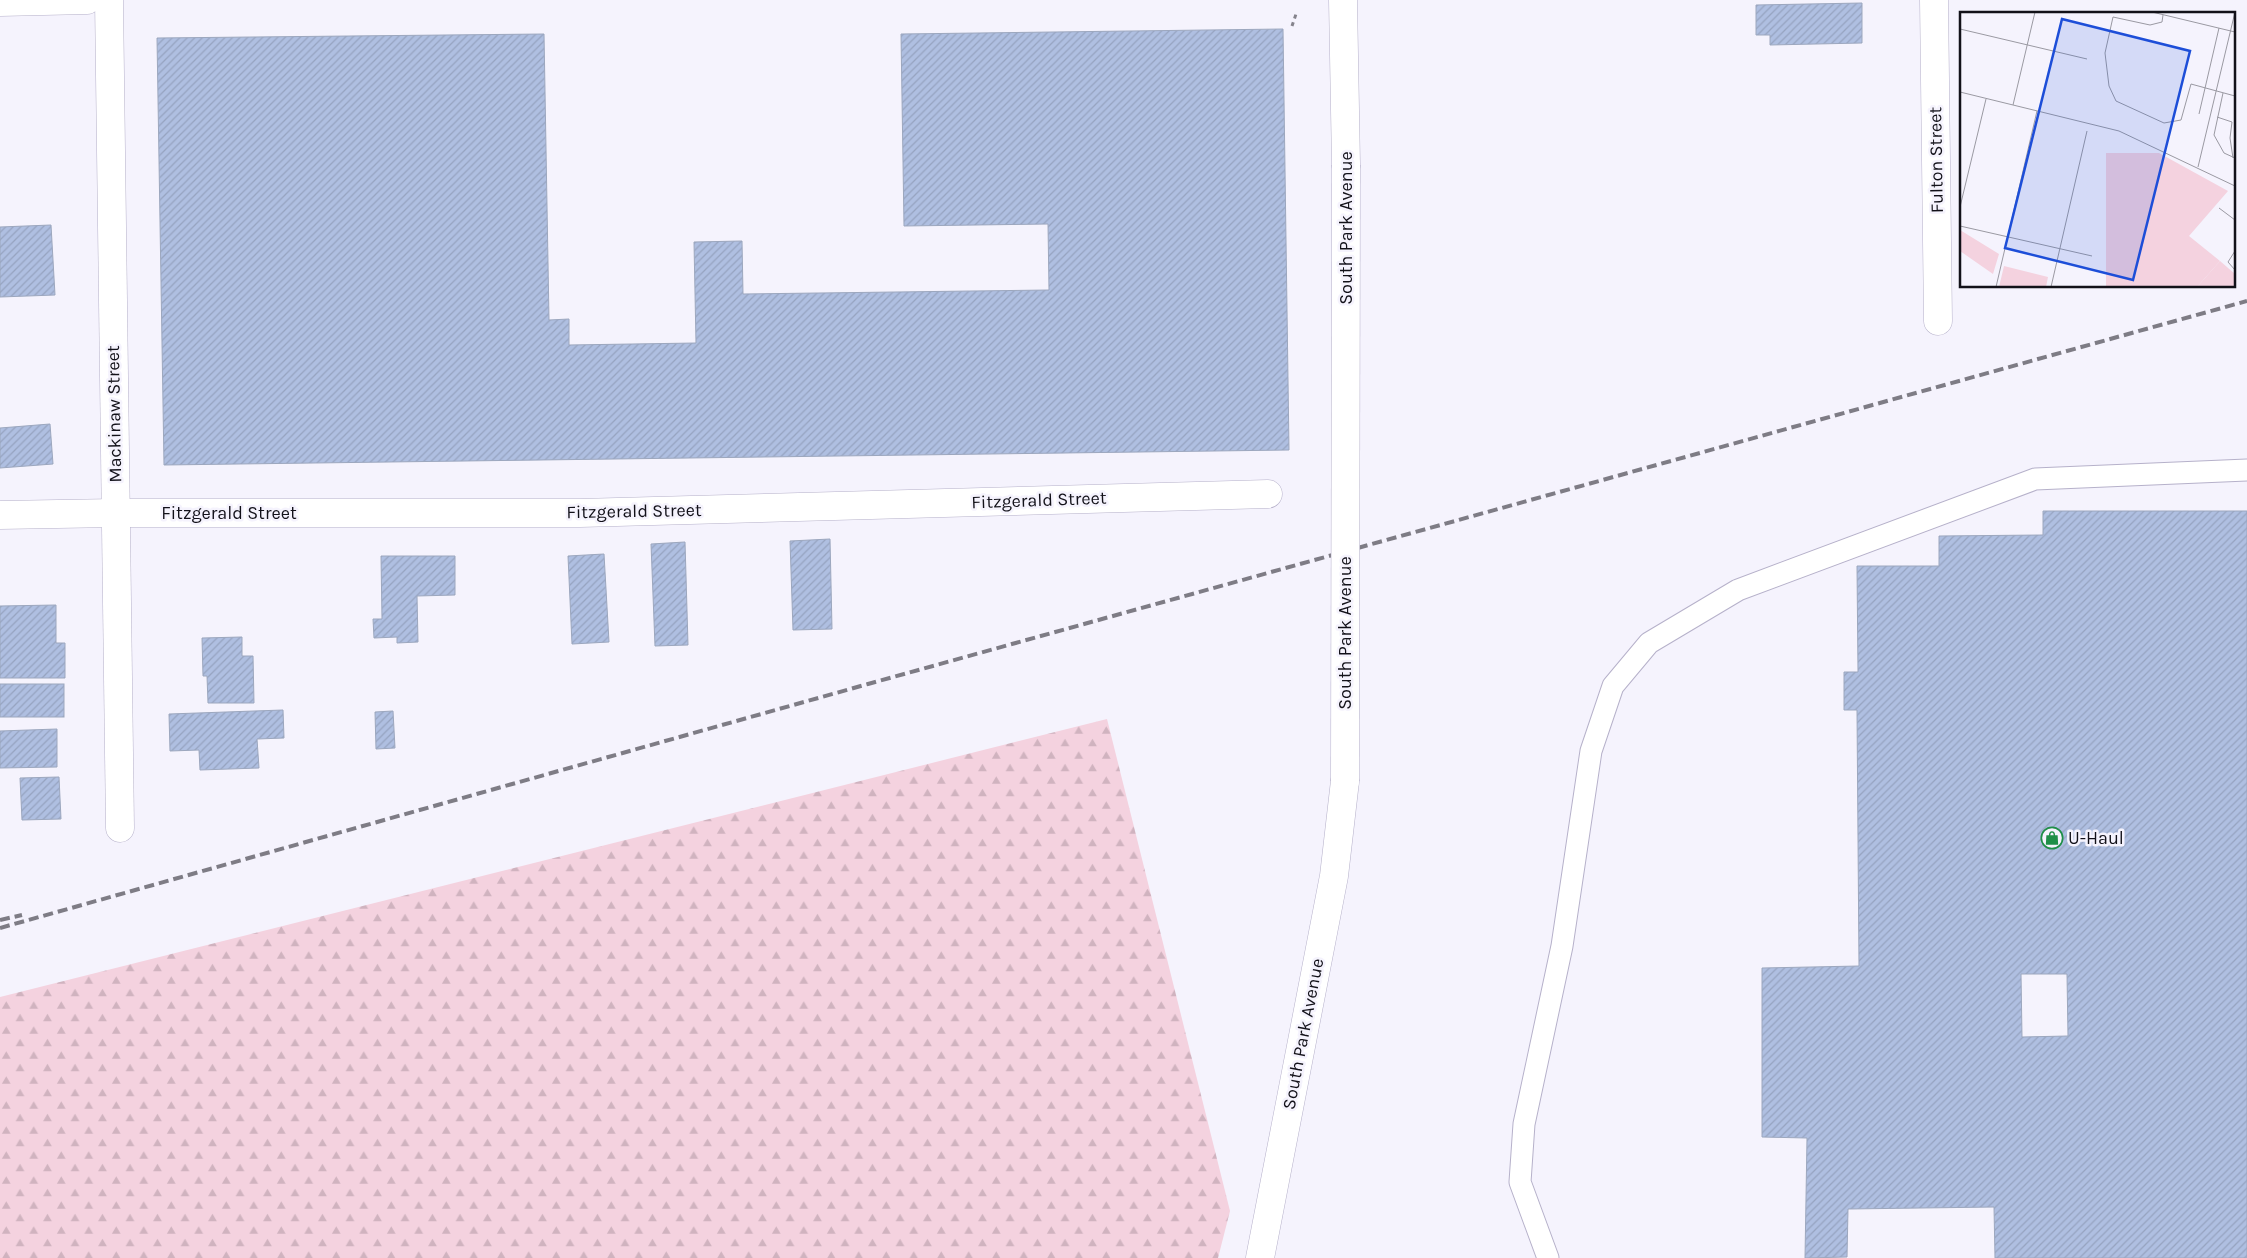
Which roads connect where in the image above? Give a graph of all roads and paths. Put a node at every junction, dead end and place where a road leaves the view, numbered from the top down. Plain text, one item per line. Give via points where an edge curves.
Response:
1 (87, 0) edge
2 (109, 0) edge
3 (1343, 0) edge
4 (1934, 0) edge
5 (0, 2) edge
6 (1296, 14) dead end
7 (1292, 26) dead end
8 (1938, 321) dead end
9 (2247, 470) edge
10 (1268, 494) dead end
11 (115, 513) junction
12 (0, 515) edge
13 (120, 828) dead end
14 (1260, 1258) edge
15 (1548, 1258) edge

1 - 5 street
2 - 11 street, Mackinaw Street
3 - 14 street, South Park Avenue, bridge via 1346,165 1345,781 1334,876
4 - 8 street, Fulton Street
6 - 7 path
9 - 15 lane via 2035,479 1738,590 1648,642 1613,686 1591,751 1562,946 1524,1124 1520,1182
10 - 11 street, Fitzgerald Street via 580,513
11 - 12 street, Fitzgerald Street
11 - 13 street, Mackinaw Street

